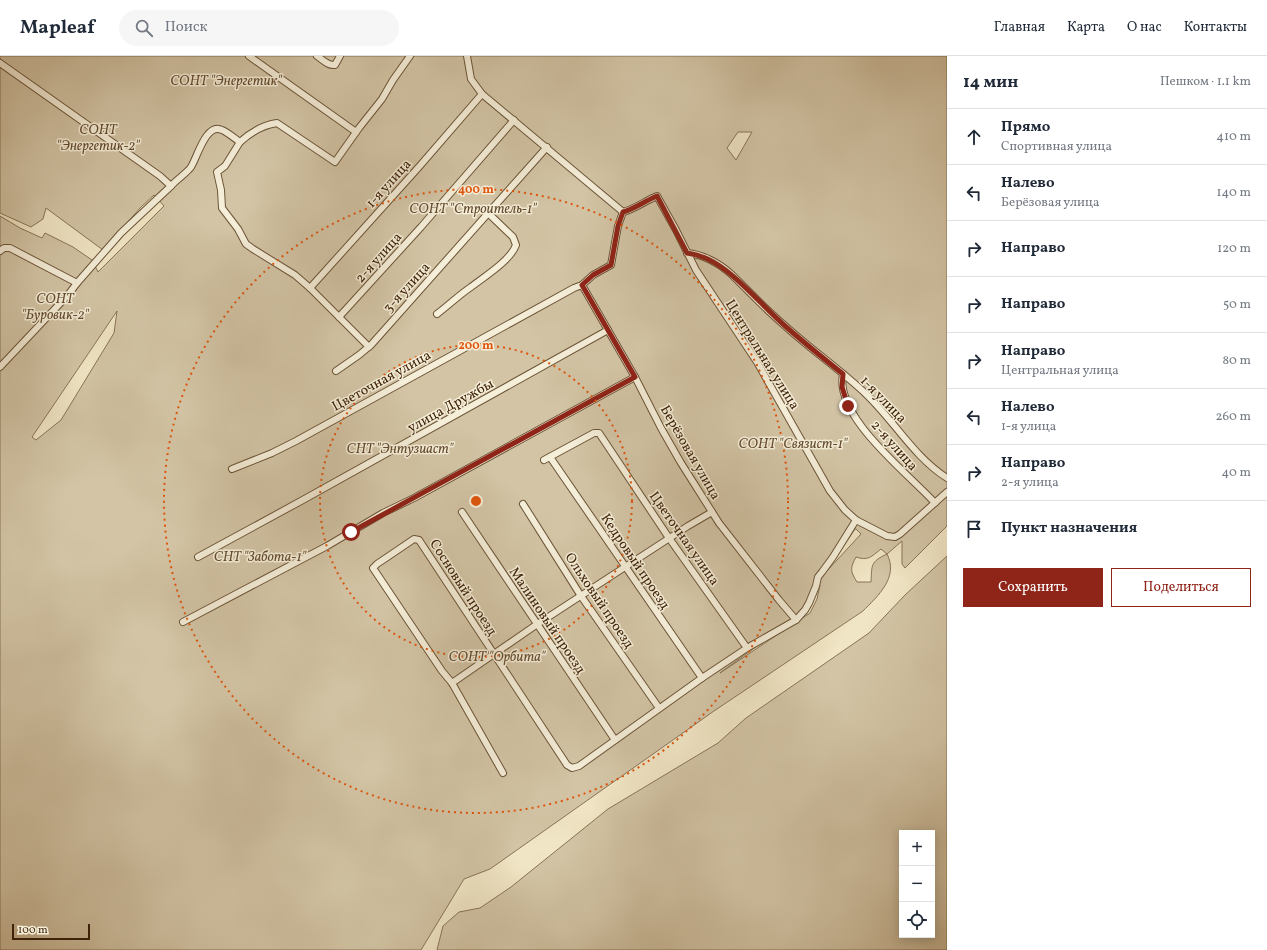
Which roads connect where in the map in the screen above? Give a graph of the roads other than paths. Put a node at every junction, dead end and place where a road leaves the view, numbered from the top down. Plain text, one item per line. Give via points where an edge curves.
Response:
1 (249, 56) edge
2 (317, 56) edge
3 (340, 56) edge
4 (410, 56) edge
5 (468, 56) edge
6 (0, 62) edge
7 (482, 94) junction
8 (514, 120) junction
9 (356, 132) junction
10 (240, 142) junction
11 (547, 148) junction
12 (171, 186) junction
13 (623, 212) junction
14 (488, 213) junction
15 (0, 251) edge
16 (687, 253) junction
17 (77, 283) junction
18 (582, 285) junction
19 (310, 288) junction
20 (437, 314) dead end
21 (339, 317) junction
22 (608, 330) junction
23 (369, 347) junction
24 (0, 367) edge
25 (336, 371) dead end
26 (843, 374) junction
27 (635, 377) junction
28 (547, 459) joint
29 (232, 470) dead end
30 (947, 478) edge
31 (947, 492) edge
32 (935, 503) junction
33 (523, 504) dead end
34 (462, 512) dead end
35 (712, 512) junction
36 (856, 520) junction
37 (669, 538) junction
38 (198, 557) dead end
39 (626, 567) junction
40 (581, 596) junction
41 (796, 620) junction
42 (183, 622) dead end
43 (536, 625) junction
44 (747, 648) junction
45 (494, 654) junction
46 (702, 678) junction
47 (452, 683) junction
48 (659, 708) junction
49 (615, 740) junction
50 (503, 773) dead end

1 - 9 street
2 - 3 street via 333,66
4 - 9 street via 382,99
5 - 7 street via 471,78
6 - 12 street
7 - 8 street
7 - 19 street, 1-я улица
8 - 11 street
8 - 21 street, 2-я улица
9 - 10 street via 335,162 277,123 257,130
10 - 12 street via 222,130 213,131 201,145 189,170
10 - 19 street via 225,166 217,172 222,190 222,208 246,244 292,272
11 - 13 street
11 - 14 street, 3-я улица
12 - 17 street via 121,233
13 - 16 street, Центральная улица via 657,196
13 - 18 street, Цветочная улица via 611,265
14 - 20 street via 513,237 515,248 490,273
14 - 23 street, 3-я улица
15 - 17 street via 10,248
16 - 26 street, 1-я улица via 700,255 726,269 783,325
16 - 36 street, Центральная улица via 758,362 830,491 844,510
17 - 24 street
18 - 22 street, Берёзовая улица
18 - 29 street, Цветочная улица via 296,441
19 - 21 street
21 - 23 street
22 - 27 street, Берёзовая улица
22 - 38 street, улица Дружбы
23 - 25 street, 3-я улица
26 - 30 street, 1-я улица via 877,405 917,453
26 - 32 street, 2-я улица via 842,387 845,399 855,417 888,458
27 - 35 street, Берёзовая улица via 668,440
27 - 42 street
28 - 37 street, Цветочная улица via 594,433 599,433
28 - 39 street, Кедровый проезд
31 - 32 street
32 - 36 street, Центральная улица via 895,537 887,536
33 - 40 street, Ольховый проезд
34 - 43 street, Малиновый проезд
35 - 37 street
35 - 41 street, Берёзовая улица via 741,553
36 - 41 street via 822,572 806,610
37 - 39 street
37 - 44 street, Цветочная улица
39 - 40 street
39 - 46 street, Кедровый проезд
40 - 43 street
40 - 48 street, Ольховый проезд
41 - 44 street
43 - 45 street
43 - 49 street, Малиновый проезд
44 - 46 street
45 - 47 street
45 - 47 street, Сосновый проезд via 419,540 414,539 377,564 373,568
45 - 49 street, Сосновый проезд via 567,765 572,768 579,766
46 - 48 street
47 - 50 street
48 - 49 street

